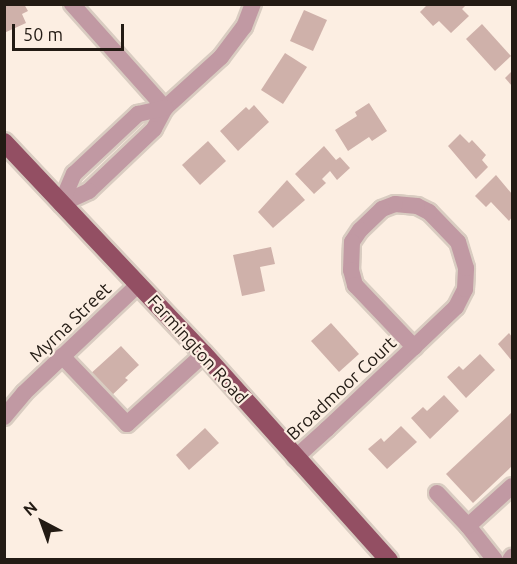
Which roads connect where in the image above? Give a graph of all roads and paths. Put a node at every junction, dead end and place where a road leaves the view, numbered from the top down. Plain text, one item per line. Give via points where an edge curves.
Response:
1 (72, 4) edge
2 (253, 4) edge
3 (165, 108) junction
4 (4, 142) edge
5 (61, 204) junction
6 (139, 284) junction
7 (414, 347) junction
8 (204, 354) junction
9 (62, 356) junction
10 (4, 417) edge
11 (295, 458) junction
12 (513, 486) edge
13 (437, 493) dead end
14 (468, 526) junction
15 (389, 560) edge
16 (495, 560) edge

1 - 3 street
2 - 3 street via 244,27 221,57
3 - 5 street via 154,129 89,191
4 - 5 main road, Farmington Road
5 - 6 main road, Farmington Road
6 - 8 main road, Farmington Road
6 - 9 street, Myrna Street
7 - 7 street, Broadmoor Court via 456,307 465,289 466,268 458,242 429,212 417,206 395,204 382,209 360,230 352,242 351,270 355,285
7 - 11 street, Broadmoor Court
8 - 9 street via 127,424
8 - 11 main road, Farmington Road
9 - 10 street, Myrna Street
11 - 15 main road, Farmington Road
12 - 14 street
13 - 14 street
14 - 16 street

